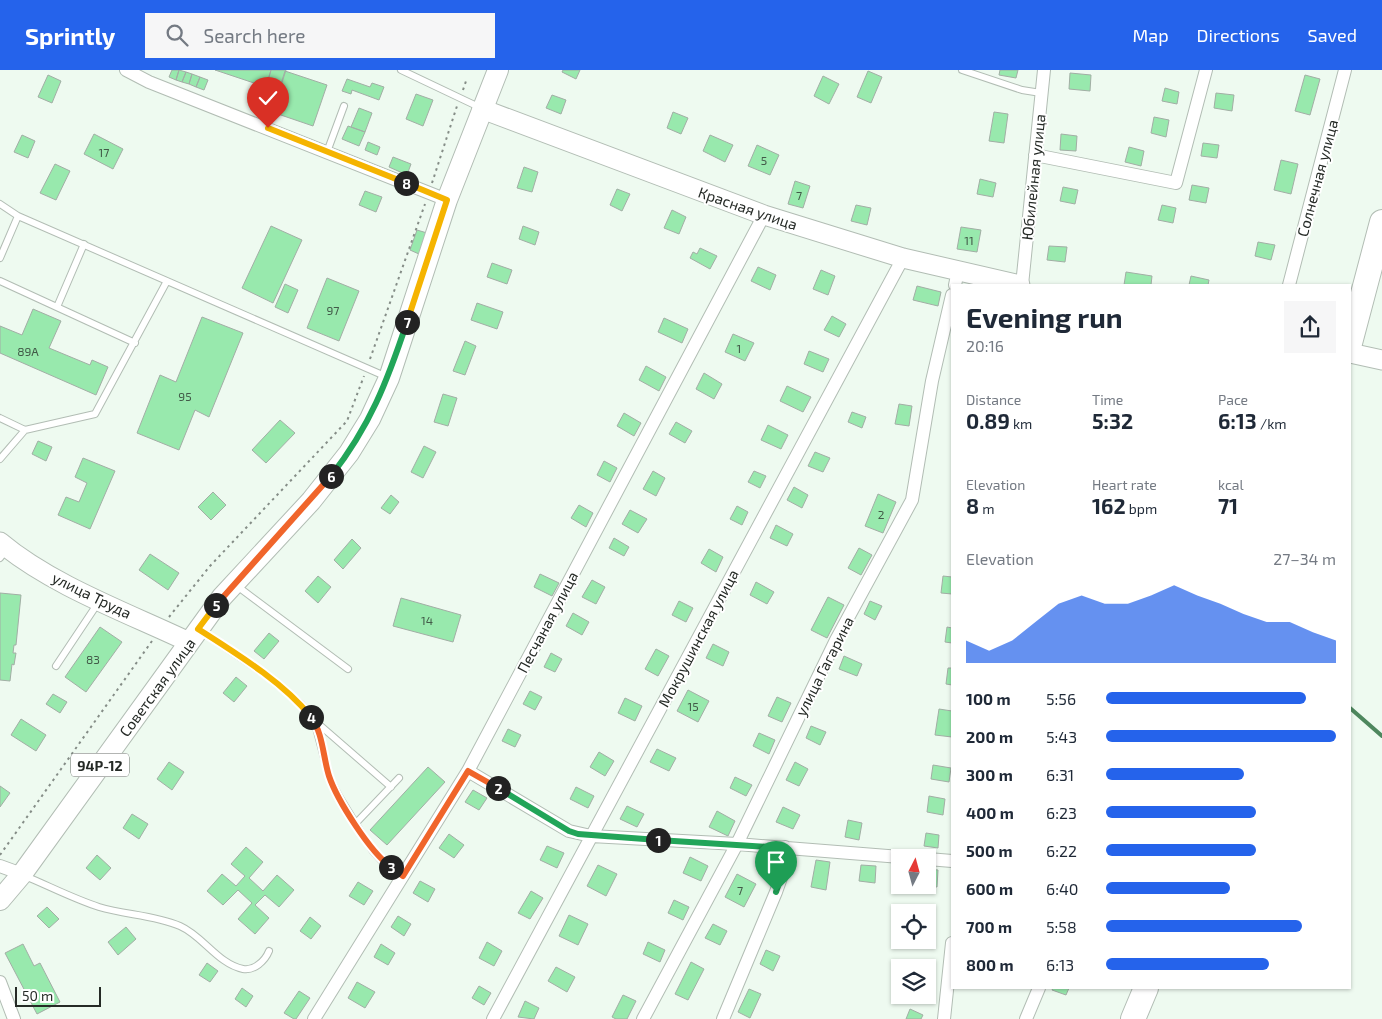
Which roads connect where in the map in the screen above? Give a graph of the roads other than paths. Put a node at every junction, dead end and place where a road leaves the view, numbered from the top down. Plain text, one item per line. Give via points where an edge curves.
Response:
1 (126, 70) edge
2 (401, 70) edge
3 (498, 70) edge
4 (962, 70) edge
5 (1044, 70) edge
6 (1206, 70) edge
7 (1345, 70) edge
8 (1041, 93) junction
9 (344, 106) dead end
10 (482, 109) junction
11 (327, 152) junction
12 (1035, 154) junction
13 (447, 200) junction
14 (0, 204) edge
15 (18, 216) junction
16 (764, 216) junction
17 (1382, 222) edge
18 (84, 244) junction
19 (0, 258) edge
20 (903, 258) junction
21 (956, 278) edge
22 (0, 281) edge
23 (167, 281) junction
24 (1012, 284) edge
25 (1021, 284) edge
26 (1289, 284) edge
27 (951, 299) edge
28 (57, 307) junction
29 (1351, 339) edge
30 (135, 343) junction
31 (1351, 353) edge
32 (1382, 360) edge
33 (388, 378) junction
34 (0, 418) edge
35 (25, 430) junction
36 (0, 459) edge
37 (3, 549) edge
38 (234, 583) junction
39 (100, 600) junction
40 (194, 635) junction
41 (56, 666) dead end
42 (348, 670) dead end
43 (314, 720) junction
44 (468, 771) junction
45 (399, 778) dead end
46 (391, 787) junction
47 (356, 823) junction
48 (591, 836) junction
49 (737, 844) junction
50 (785, 848) junction
51 (891, 856) edge
52 (936, 860) edge
53 (951, 861) edge
54 (0, 866) edge
55 (22, 874) junction
56 (403, 876) junction
57 (0, 900) edge
58 (269, 951) dead end
59 (951, 952) edge
60 (0, 982) edge
61 (1039, 989) edge
62 (1146, 989) edge
63 (14, 1019) edge
64 (314, 1019) edge
65 (493, 1019) edge
66 (643, 1019) edge
67 (723, 1019) edge
68 (944, 1019) edge
69 (1026, 1019) edge
70 (1134, 1019) edge

1 - 11 street
2 - 10 lane
3 - 10 main road, Советская улица / 94Р-12
4 - 8 lane
5 - 8 street, Юбилейная улица
6 - 12 street via 1176,183
7 - 26 street, Солнечная улица
8 - 12 street, Юбилейная улица
9 - 11 lane
10 - 13 main road, Советская улица / 94Р-12
10 - 16 street, Красная улица
11 - 13 street
12 - 25 street, Юбилейная улица
13 - 33 main road, Советская улица / 94Р-12
14 - 15 lane
15 - 18 lane
15 - 19 lane
16 - 20 street, Красная улица
16 - 44 street, Песчаная улица
17 - 29 highway
18 - 23 lane
18 - 28 lane
20 - 21 street, Красная улица
20 - 48 street, Мокрушинская улица
21 - 24 street, Красная улица
22 - 28 lane
23 - 30 lane
23 - 33 lane
27 - 49 street, улица Гагарина via 932,381 912,500 836,640
28 - 30 lane
30 - 35 lane via 95,414
31 - 32 street
33 - 38 main road, Советская улица / 94Р-12 via 370,419 349,452 311,501
34 - 35 lane
35 - 36 lane
37 - 39 street, улица Труда
38 - 40 main road, Советская улица / 94Р-12
38 - 42 lane
39 - 40 street, улица Труда via 160,628
39 - 41 lane
40 - 43 lane via 263,673 301,704
40 - 55 main road, Советская улица / 94Р-12
43 - 46 lane
43 - 47 lane via 329,777
44 - 48 street via 569,831
44 - 56 street, Песчаная улица
45 - 46 lane
46 - 47 lane
47 - 56 lane via 372,850
48 - 49 street
48 - 65 street, Мокрушинская улица
49 - 50 street
49 - 66 street, улица Гагарина
50 - 51 street
50 - 67 street via 776,892
52 - 53 street
54 - 55 street
55 - 57 main road, Советская улица / 94Р-12
55 - 58 lane via 99,907 143,914 182,927 238,967 252,968 266,958
56 - 64 street, Песчаная улица
59 - 68 street
60 - 63 street
61 - 69 street
62 - 70 highway

